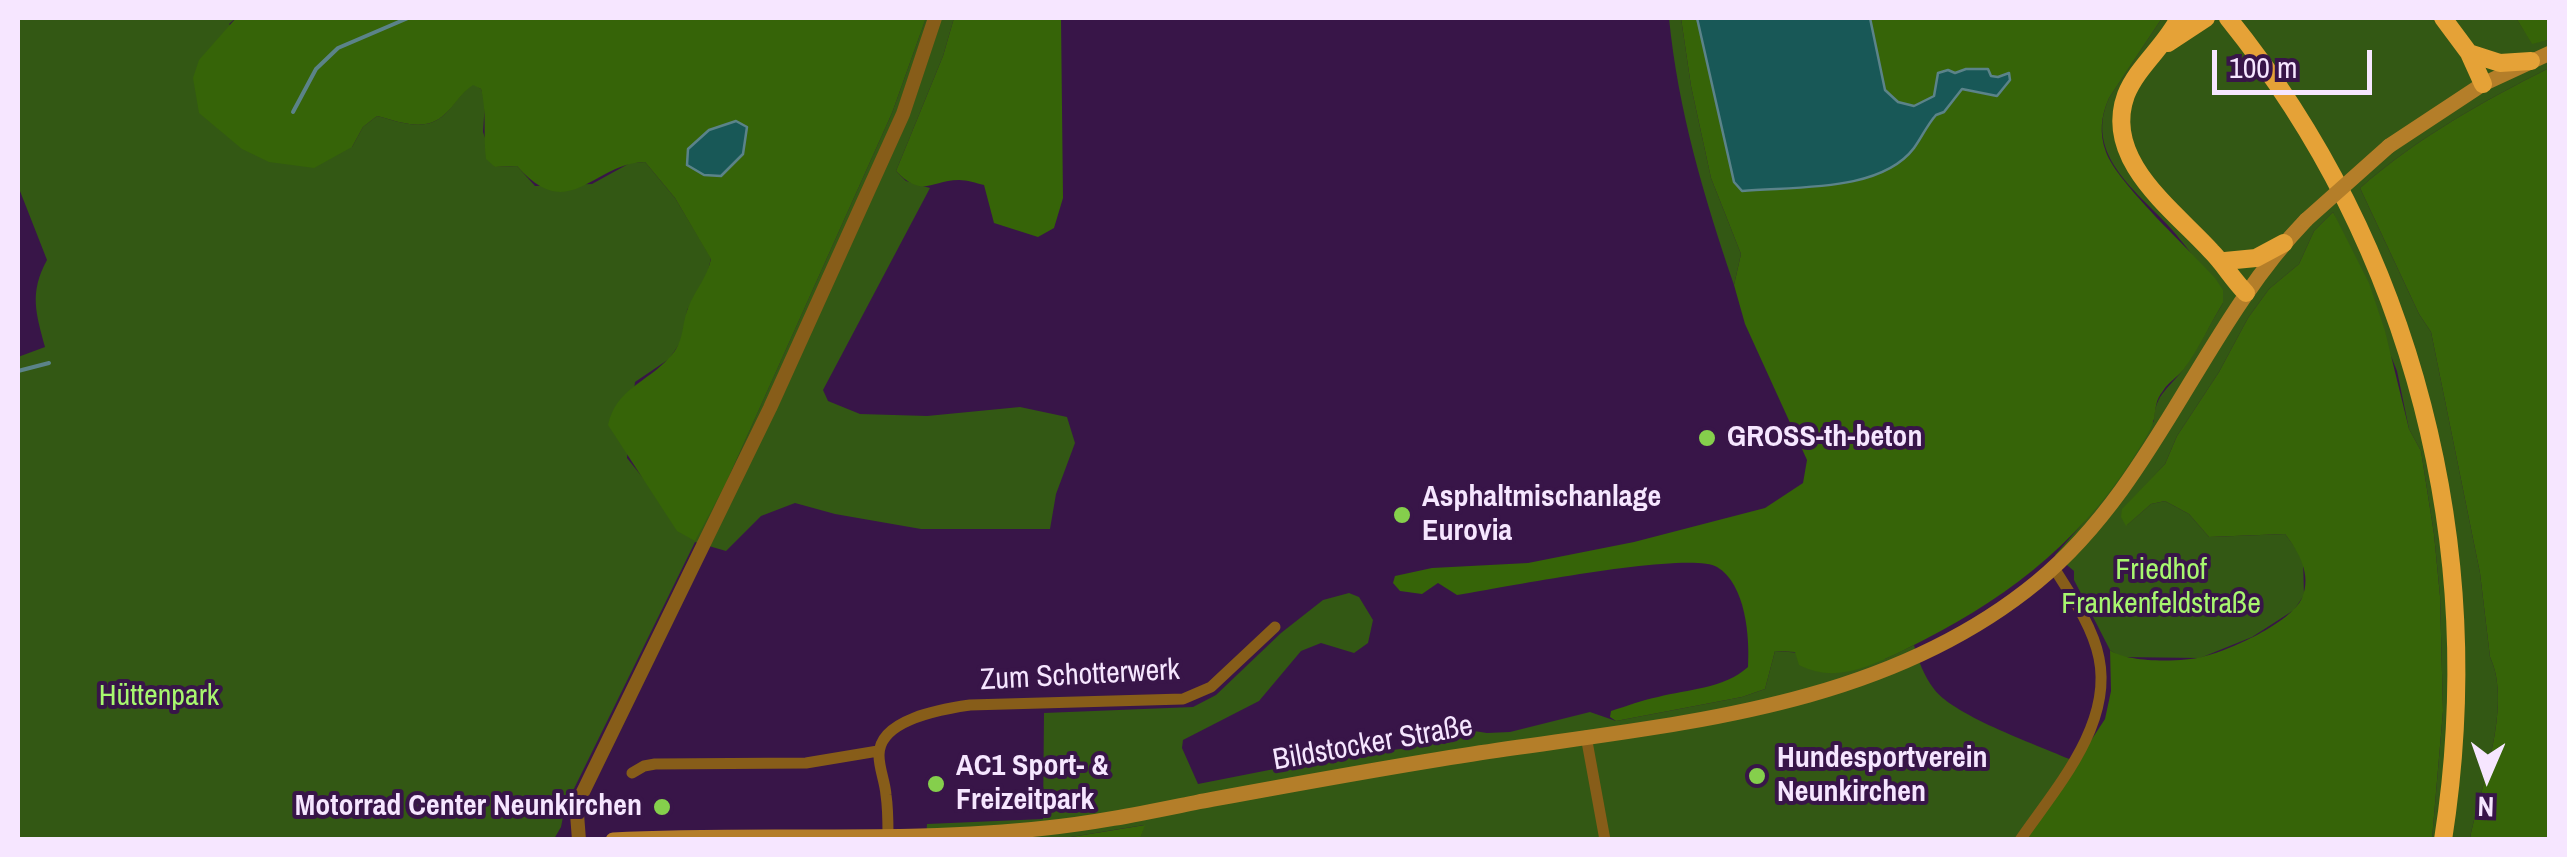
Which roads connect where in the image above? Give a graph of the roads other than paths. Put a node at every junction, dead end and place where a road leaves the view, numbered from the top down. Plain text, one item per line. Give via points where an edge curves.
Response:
1 (936, 18) edge
2 (2179, 18) edge
3 (2206, 18) edge
4 (2226, 18) edge
5 (2236, 18) edge
6 (2443, 18) edge
7 (2243, 37) junction
8 (2163, 46) junction
9 (2468, 53) junction
10 (2550, 53) edge
11 (2531, 60) junction
12 (2483, 84) junction
13 (2284, 243) junction
14 (2220, 258) junction
15 (2249, 289) junction
16 (2054, 568) junction
17 (1275, 627) dead end
18 (1586, 736) junction
19 (878, 752) junction
20 (632, 773) dead end
21 (2445, 830) edge
22 (888, 835) junction
23 (579, 840) edge
24 (612, 840) edge
25 (1605, 840) edge
26 (2020, 840) edge

1 - 23 street via 903,114 778,391 590,775 577,814
2 - 8 highway
3 - 8 highway
4 - 7 highway
5 - 7 highway
6 - 9 highway
7 - 21 highway via 2355,220 2423,399 2454,577 2458,694
8 - 14 highway via 2127,94 2124,138 2144,180
9 - 11 highway via 2500,63
9 - 12 highway
10 - 11 main road, Bildstocker Straße
11 - 12 main road, Bildstocker Straße
12 - 13 main road, Bildstocker Straße, bridge via 2389,146
13 - 14 highway via 2256,258
13 - 15 main road, Bildstocker Straße
14 - 15 highway
15 - 16 main road, Bildstocker Straße via 2138,470
16 - 18 main road, Bildstocker Straße via 1979,622 1859,681 1781,702
16 - 26 street via 2095,644 2100,690 2090,732
17 - 19 street, Zum Schotterwerk via 1211,688 1183,699 935,710 892,731
18 - 22 main road, Bildstocker Straße via 1086,823
18 - 25 street
19 - 20 street via 806,763 655,764
19 - 22 street
22 - 24 main road, Bildstocker Straße

